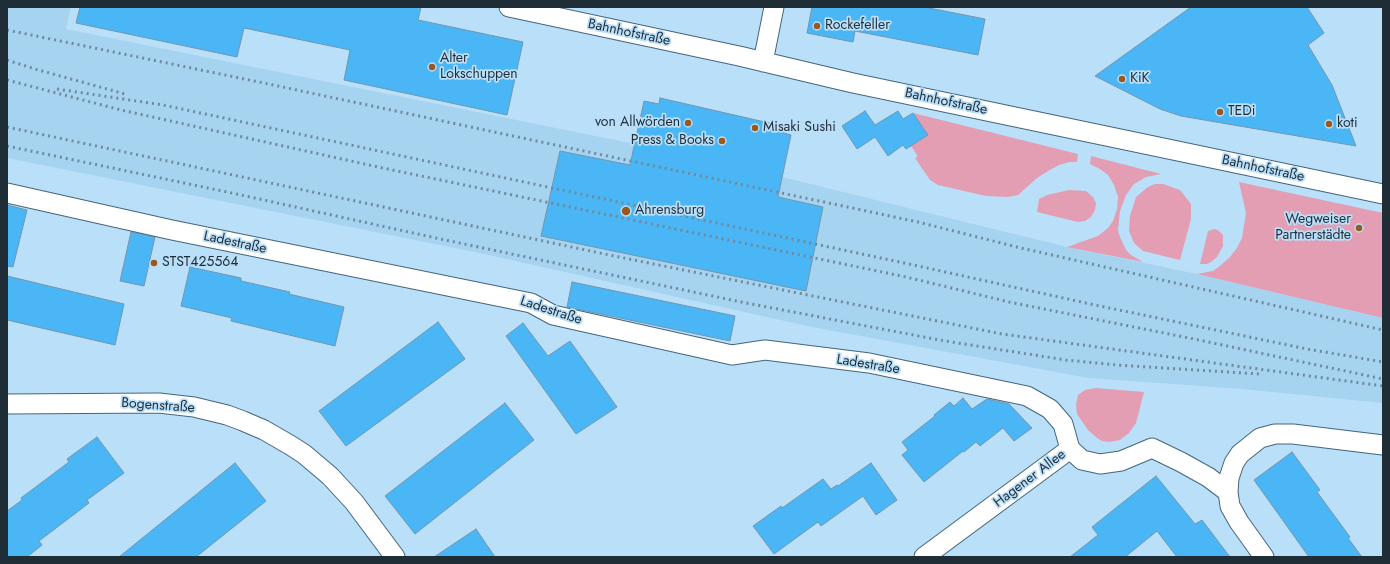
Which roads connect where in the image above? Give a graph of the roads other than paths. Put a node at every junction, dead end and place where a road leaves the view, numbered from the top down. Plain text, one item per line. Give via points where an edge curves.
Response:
1 (509, 7) edge
2 (774, 7) edge
3 (763, 62) junction
4 (7, 193) edge
5 (1383, 194) edge
6 (7, 404) edge
7 (1383, 445) edge
8 (1070, 449) junction
9 (1228, 492) junction
10 (395, 557) edge
11 (924, 557) edge
12 (1264, 557) edge

1 - 3 street, Bahnhofstraße
2 - 3 street
3 - 5 street, Bahnhofstraße
4 - 8 street, Ladestraße via 172,230 531,303 553,315 732,355 765,350 869,363 1027,396 1050,409 1063,424
6 - 10 street, Bogenstraße via 159,403 194,407 243,421 290,445 330,476 358,506
7 - 9 street via 1293,434 1275,434 1260,438 1240,454 1234,463
8 - 9 street, Hagener Allee via 1082,460 1100,464 1121,461 1152,448 1208,477
8 - 11 street, Hagener Allee
9 - 12 street via 1230,506

